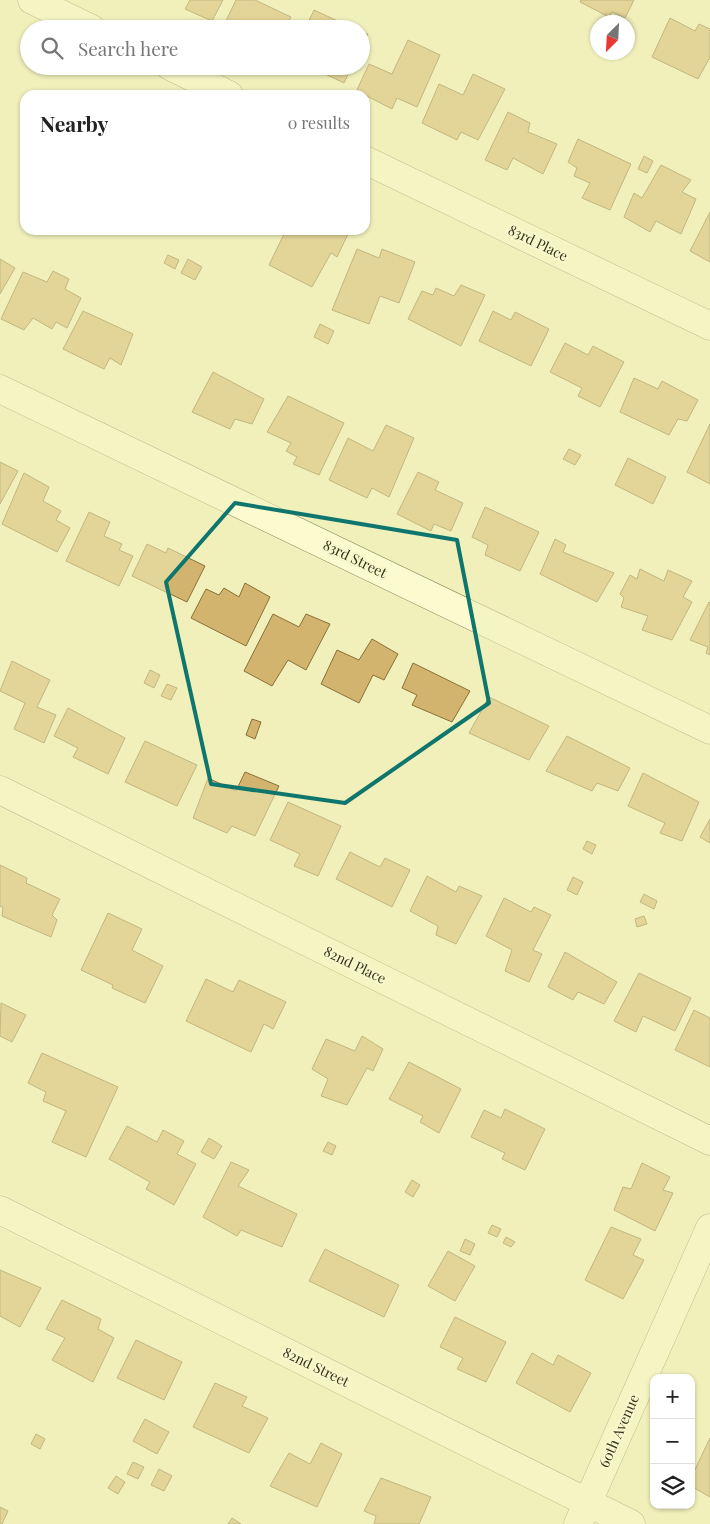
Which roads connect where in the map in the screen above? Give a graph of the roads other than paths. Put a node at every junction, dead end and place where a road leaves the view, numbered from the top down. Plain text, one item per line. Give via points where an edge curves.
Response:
1 (32, 0) edge
2 (73, 20) edge
3 (188, 75) edge
4 (219, 90) edge
5 (370, 162) edge
6 (710, 326) edge
7 (0, 388) edge
8 (710, 730) edge
9 (0, 790) edge
10 (710, 1141) edge
11 (0, 1210) edge
12 (710, 1228) edge
13 (583, 1513) edge
14 (631, 1524) edge

1 - 2 street
3 - 4 street
5 - 6 street, 83rd Place
7 - 8 street, 83rd Street
9 - 10 street, 82nd Place
11 - 13 street, 82nd Street
12 - 13 street, 60th Avenue
13 - 14 street, 82nd Street

